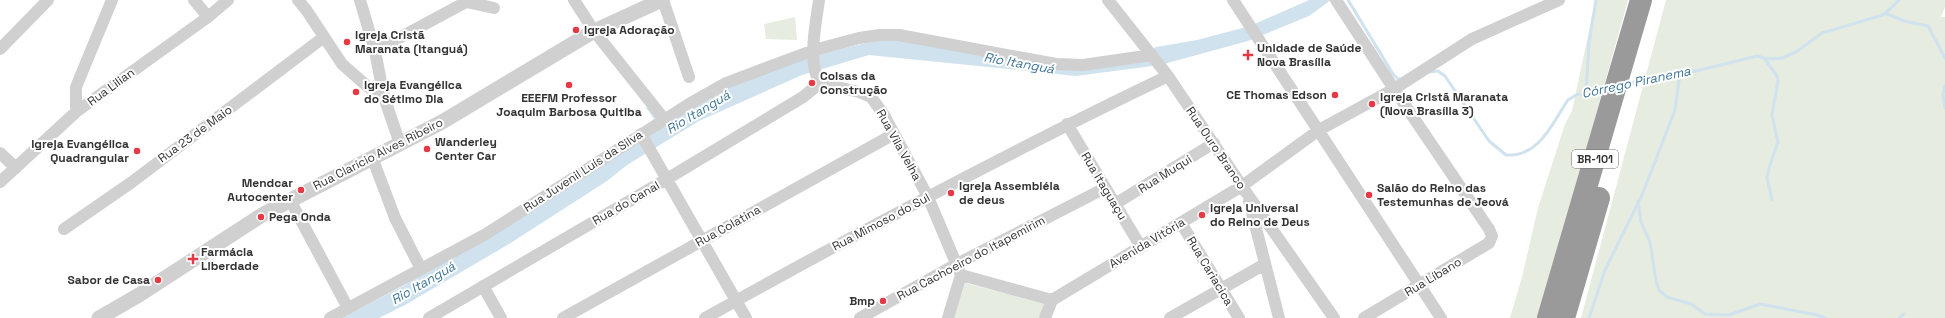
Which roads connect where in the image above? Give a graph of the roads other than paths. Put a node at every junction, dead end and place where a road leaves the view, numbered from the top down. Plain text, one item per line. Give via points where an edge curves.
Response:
1 (48, 0) edge
2 (112, 0) edge
3 (194, 0) edge
4 (228, 0) edge
5 (298, 0) edge
6 (360, 0) edge
7 (574, 0) edge
8 (663, 0) edge
9 (819, 0) edge
10 (1108, 0) edge
11 (1233, 0) edge
12 (1336, 0) edge
13 (1559, 0) edge
14 (1641, 0) edge
15 (1655, 0) edge
16 (494, 8) dead end
17 (208, 17) junction
18 (594, 31) junction
19 (324, 37) junction
20 (0, 49) edge
21 (375, 51) junction
22 (814, 52) junction
23 (1152, 55) junction
24 (1168, 76) junction
25 (689, 77) dead end
26 (820, 83) junction
27 (1394, 89) junction
28 (384, 97) junction
29 (76, 112) junction
30 (664, 120) junction
31 (1066, 124) junction
32 (1319, 130) junction
33 (894, 134) junction
34 (643, 137) junction
35 (1214, 143) junction
36 (400, 144) junction
37 (0, 153) edge
38 (372, 157) junction
39 (16, 168) junction
40 (667, 179) junction
41 (0, 182) edge
42 (1105, 188) junction
43 (1245, 191) junction
44 (928, 197) junction
45 (290, 200) junction
46 (1115, 204) junction
47 (1181, 223) junction
48 (64, 229) dead end
49 (702, 240) junction
50 (1141, 247) junction
51 (1264, 264) junction
52 (421, 269) junction
53 (958, 270) junction
54 (1419, 285) junction
55 (483, 286) junction
56 (1222, 288) junction
57 (736, 300) junction
58 (1052, 300) junction
59 (348, 308) junction
60 (99, 318) edge
61 (330, 318) edge
62 (429, 318) edge
63 (501, 318) edge
64 (563, 318) edge
65 (705, 318) edge
66 (746, 318) edge
67 (860, 318) edge
68 (948, 318) edge
69 (1045, 318) edge
70 (1170, 318) edge
71 (1239, 318) edge
72 (1279, 318) edge
73 (1334, 318) edge
74 (1364, 318) edge
75 (1441, 318) edge
76 (1548, 318) edge
77 (1564, 318) edge

1 - 20 street
2 - 29 street via 76,87
3 - 17 street
4 - 17 street, Rua Lilian
5 - 19 street
6 - 21 street
7 - 18 street
8 - 18 street, Rua Clarício Alves Ribeiro
8 - 25 street
9 - 22 street
10 - 23 street, Rua Ouro Branco
11 - 32 street
12 - 27 street
13 - 27 street, Avenida Vitória via 1472,39
14 - 76 highway, BR-101
15 - 77 highway, BR-101
16 - 21 street via 466,2
17 - 29 street, Rua Lilian
18 - 30 street
18 - 36 street, Rua Clarício Alves Ribeiro via 442,122
19 - 28 street via 342,64 368,87
19 - 48 street, Rua 23 de Maio via 132,182
21 - 28 street
22 - 23 street, Rua Juvenil Luís da Silva via 859,38 899,35 1056,64 1083,65
22 - 26 street via 813,67
22 - 30 street, Rua Juvenil Luís da Silva via 726,83
23 - 24 street, Rua Ouro Branco
24 - 31 street, Rua Mimoso do Sul
24 - 35 street, Rua Ouro Branco
26 - 33 street, Rua Vila Velha via 871,97
26 - 40 street, Rua do Canal via 803,97
27 - 32 street, Avenida Vitória
27 - 54 street, Rua Líbano via 1492,236 1488,243
28 - 36 street
29 - 39 street, Rua Lilian
30 - 34 street, Rua Juvenil Luís da Silva
31 - 42 street, Rua Itaguaçu
31 - 44 street, Rua Mimoso do Sul
32 - 43 street, Avenida Vitória
32 - 54 street
33 - 44 street, Rua Vila Velha
33 - 49 street, Rua Colatina
34 - 40 street
34 - 52 street, Rua Juvenil Luís da Silva via 486,234
35 - 43 street, Rua Ouro Branco
35 - 46 street, Rua Muqui
36 - 38 street, Rua Clarício Alves Ribeiro
37 - 39 street
38 - 45 street, Rua Clarício Alves Ribeiro
38 - 52 street via 395,218
39 - 41 street, Rua Lilian
40 - 49 street
40 - 55 street, Rua do Canal
42 - 46 street, Rua Itaguaçu
42 - 53 street, Rua Cachoeiro do Itapemirim
43 - 47 street, Avenida Vitória
43 - 51 street
43 - 73 street, Rua Ouro Branco
44 - 53 street, Rua Vila Velha
44 - 57 street, Rua Mimoso do Sul
45 - 59 street
45 - 60 street, Rua Clarício Alves Ribeiro
46 - 50 street, Rua Itaguaçu
47 - 50 street, Avenida Vitória
47 - 56 street, Rua Cariacica
49 - 57 street
49 - 64 street, Rua Colatina
50 - 58 street, Avenida Vitória
51 - 56 street
51 - 72 street
52 - 59 street, Rua Juvenil Luís da Silva
53 - 58 street
53 - 67 street, Rua Cachoeiro do Itapemirim
53 - 68 street
54 - 74 street, Rua Líbano
54 - 75 street
55 - 62 street, Rua do Canal
55 - 63 street
56 - 70 street
56 - 71 street, Rua Cariacica
57 - 65 street, Rua Mimoso do Sul
57 - 66 street
58 - 69 street
59 - 61 street, Rua Juvenil Luís da Silva

